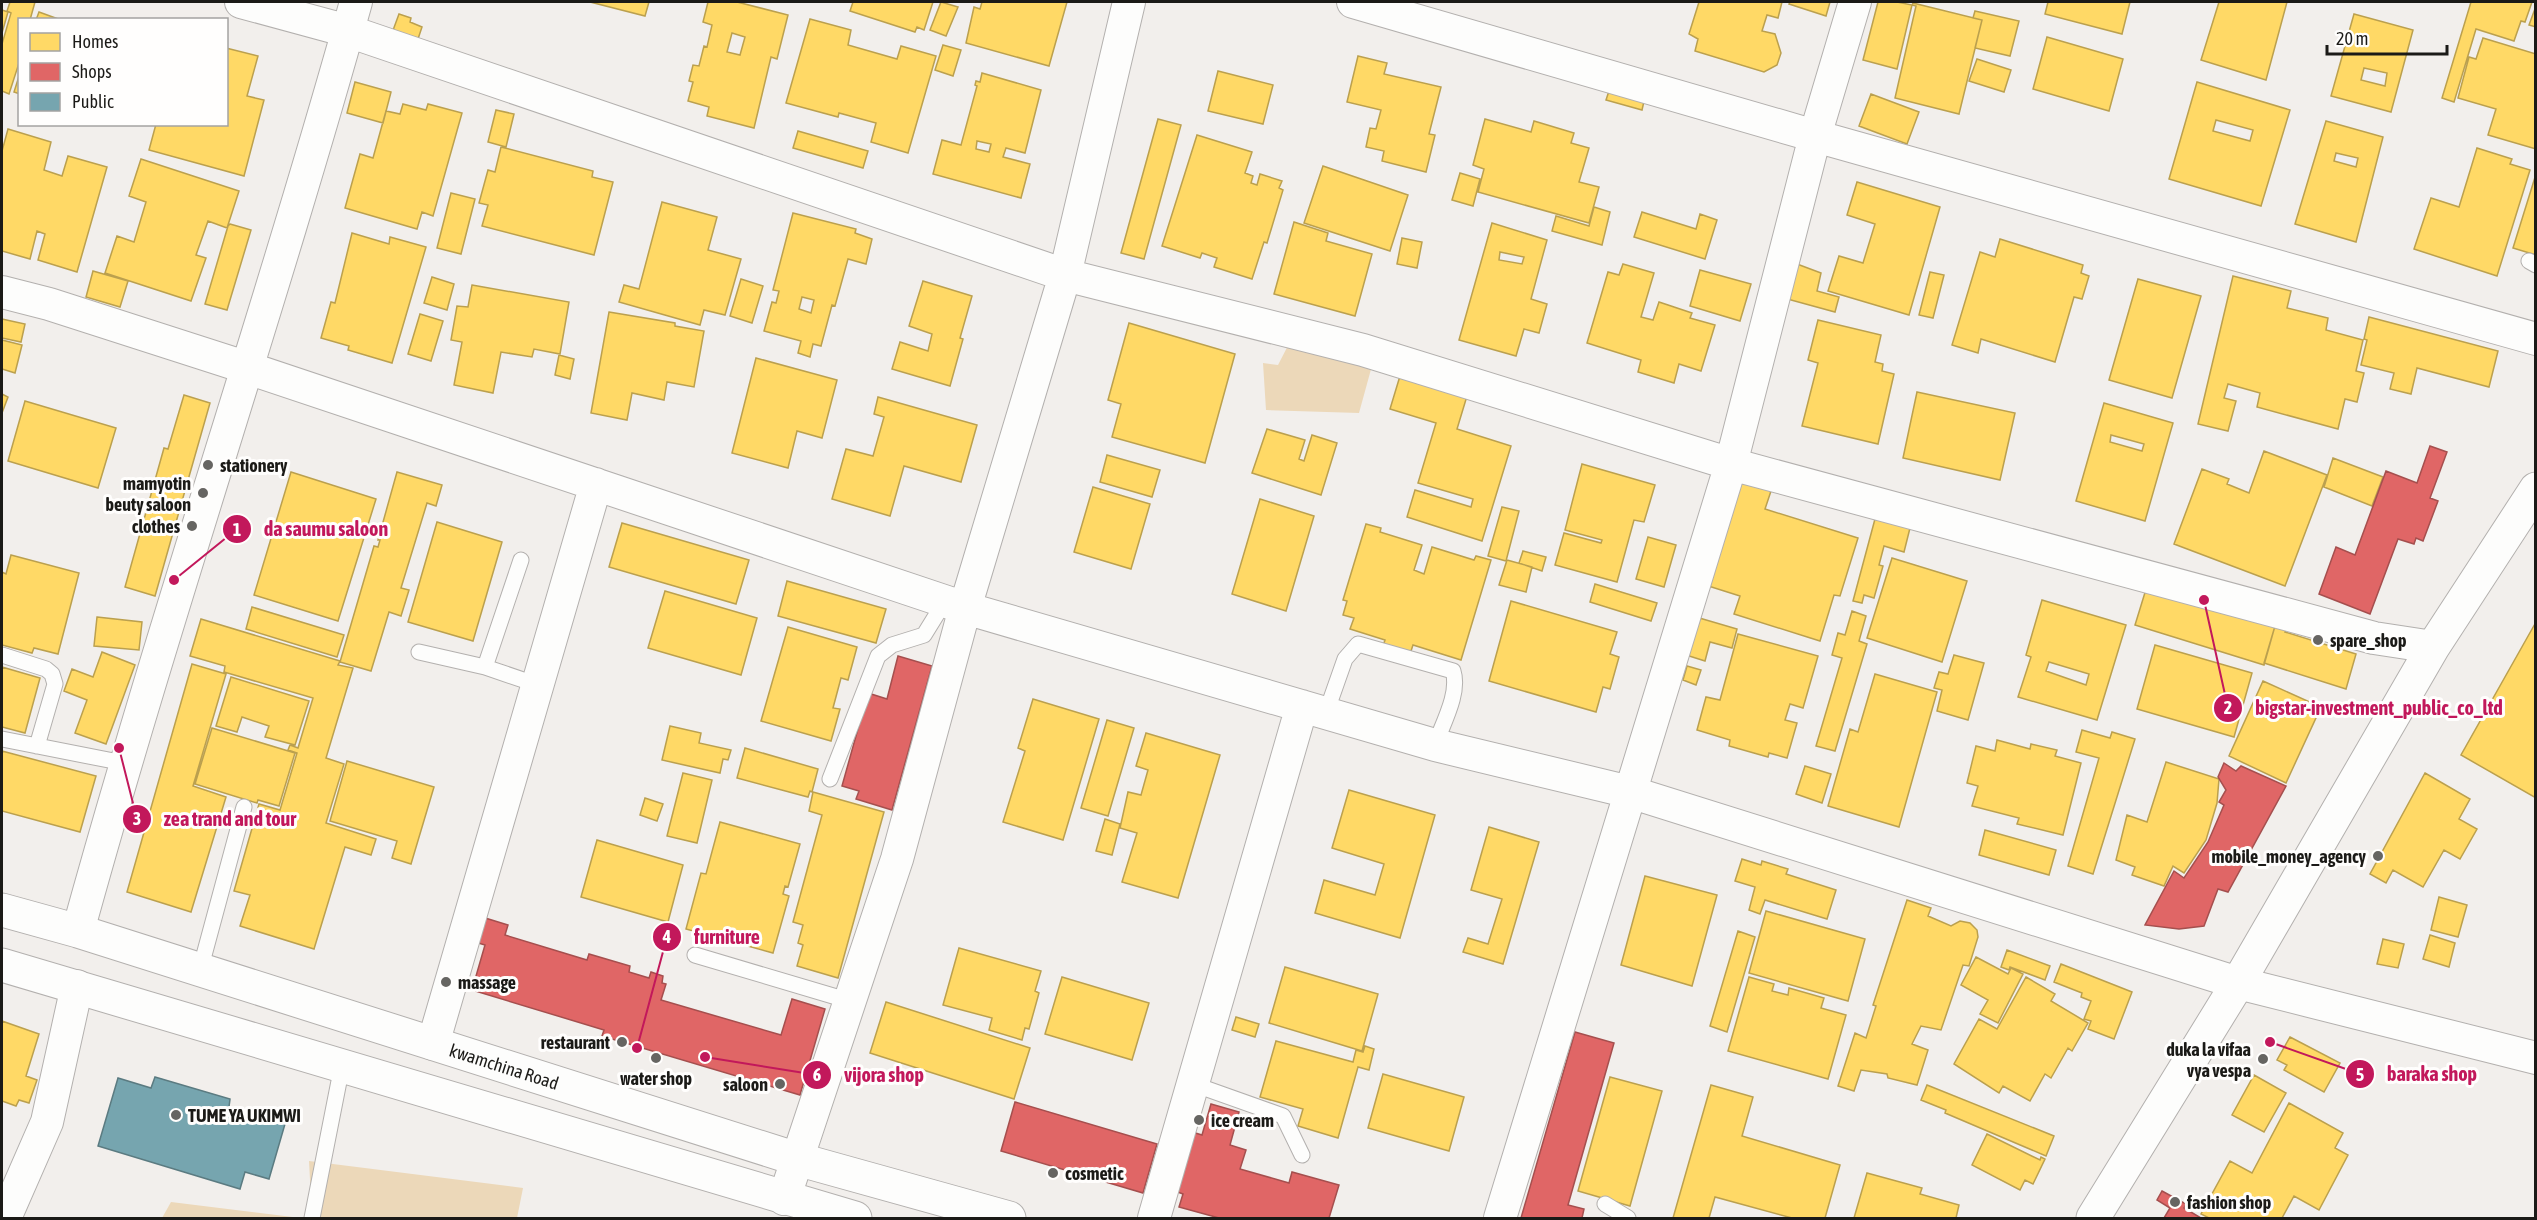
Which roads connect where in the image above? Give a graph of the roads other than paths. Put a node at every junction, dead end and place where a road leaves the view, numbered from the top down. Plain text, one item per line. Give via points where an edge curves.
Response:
1 (241, 2) edge
2 (1129, 2) edge
3 (1353, 2) edge
4 (1855, 2) edge
5 (352, 16) edge
6 (1815, 136) junction
7 (1065, 275) junction
8 (2, 292) edge
9 (2535, 339) edge
10 (248, 368) junction
11 (1731, 464) junction
12 (596, 484) junction
13 (2535, 489) edge
14 (521, 560) dead end
15 (955, 604) junction
16 (2433, 647) junction
17 (419, 652) dead end
18 (2, 656) edge
19 (484, 668) junction
20 (538, 685) junction
21 (1314, 710) junction
22 (2, 739) edge
23 (1435, 745) junction
24 (37, 746) junction
25 (124, 763) junction
26 (830, 779) dead end
27 (1630, 792) junction
28 (244, 807) dead end
29 (2, 910) edge
30 (78, 931) junction
31 (696, 955) dead end
32 (2, 965) edge
33 (200, 970) junction
34 (2238, 983) junction
35 (77, 986) junction
36 (850, 1001) junction
37 (433, 1044) junction
38 (2535, 1058) edge
39 (342, 1066) junction
40 (1193, 1084) junction
41 (1302, 1155) dead end
42 (797, 1159) junction
43 (784, 1199) junction
44 (1605, 1204) dead end
45 (5, 1218) edge
46 (312, 1218) edge
47 (855, 1218) edge
48 (1009, 1218) edge
49 (1154, 1218) edge
50 (1500, 1218) edge
51 (1628, 1218) edge
52 (2093, 1218) edge

1 - 5 street
2 - 7 street
3 - 6 street
4 - 6 street
5 - 7 street
5 - 10 street
6 - 9 street
6 - 11 street
7 - 11 street via 1363,350
7 - 15 street
8 - 10 street
10 - 12 street
10 - 25 street
11 - 16 street via 2374,638
11 - 27 street
12 - 15 street
12 - 20 street
13 - 16 main road
14 - 19 lane
15 - 21 street
15 - 26 lane via 924,635 892,645 878,656
15 - 36 street via 897,859
16 - 34 main road
17 - 19 lane
18 - 24 lane via 52,674 55,684
19 - 20 lane
20 - 37 street
21 - 23 street
21 - 23 lane via 1358,644 1453,670 1456,680
21 - 40 street
22 - 24 lane
23 - 27 street
24 - 25 lane
25 - 30 street
27 - 34 street
27 - 50 street
28 - 33 lane
29 - 30 main road, kwamchina Road
30 - 33 main road, kwamchina Road
31 - 36 lane
32 - 35 main road
33 - 37 main road, kwamchina Road
34 - 38 street
34 - 52 main road
35 - 39 main road
35 - 45 street via 47,1122
36 - 42 street
37 - 42 main road, kwamchina Road
39 - 43 main road
39 - 46 lane
40 - 41 lane via 1283,1116
40 - 49 street
42 - 43 street
42 - 48 main road, kwamchina Road
43 - 47 main road
44 - 51 lane

